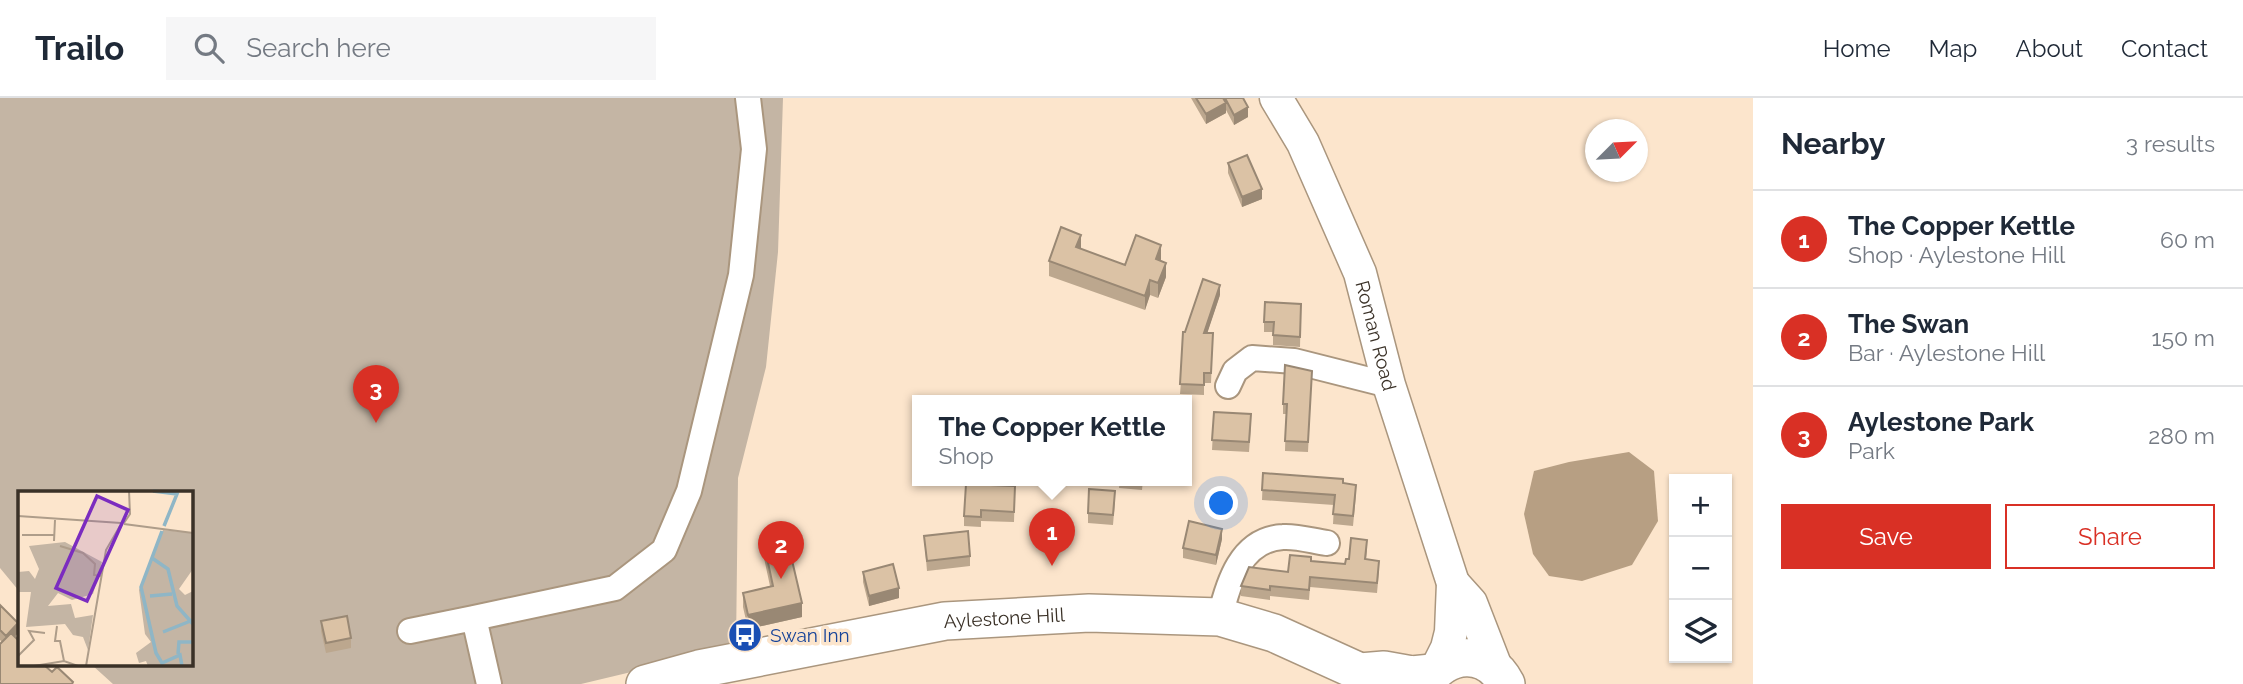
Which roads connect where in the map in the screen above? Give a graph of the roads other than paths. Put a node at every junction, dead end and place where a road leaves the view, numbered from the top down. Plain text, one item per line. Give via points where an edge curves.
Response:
1 (748, 98) edge
2 (1276, 98) edge
3 (1388, 385) junction
4 (1228, 386) dead end
5 (1327, 543) dead end
6 (1453, 583) junction
7 (1220, 617) junction
8 (474, 618) junction
9 (410, 631) dead end
10 (1431, 675) edge
11 (1364, 678) edge
12 (1505, 679) edge
13 (489, 684) edge
14 (645, 684) edge

1 - 8 street via 754,149 741,275 690,491 664,550 615,588
2 - 3 main road, Roman Road via 1303,144 1360,273
3 - 4 street via 1294,361 1252,358 1235,371
3 - 6 main road, Roman Road
5 - 7 street via 1283,537 1262,542 1240,561
6 - 10 main road, Roman Road via 1451,632
6 - 12 main road, Roman Road via 1471,603
7 - 11 highway, Aylestone Hill via 1274,633
7 - 14 highway, Aylestone Hill via 1089,613 946,621 699,669
8 - 9 street
8 - 13 street
10 - 11 highway, Aylestone Hill via 1384,670
10 - 12 highway, Aylestone Hill via 1448,661 1474,658

